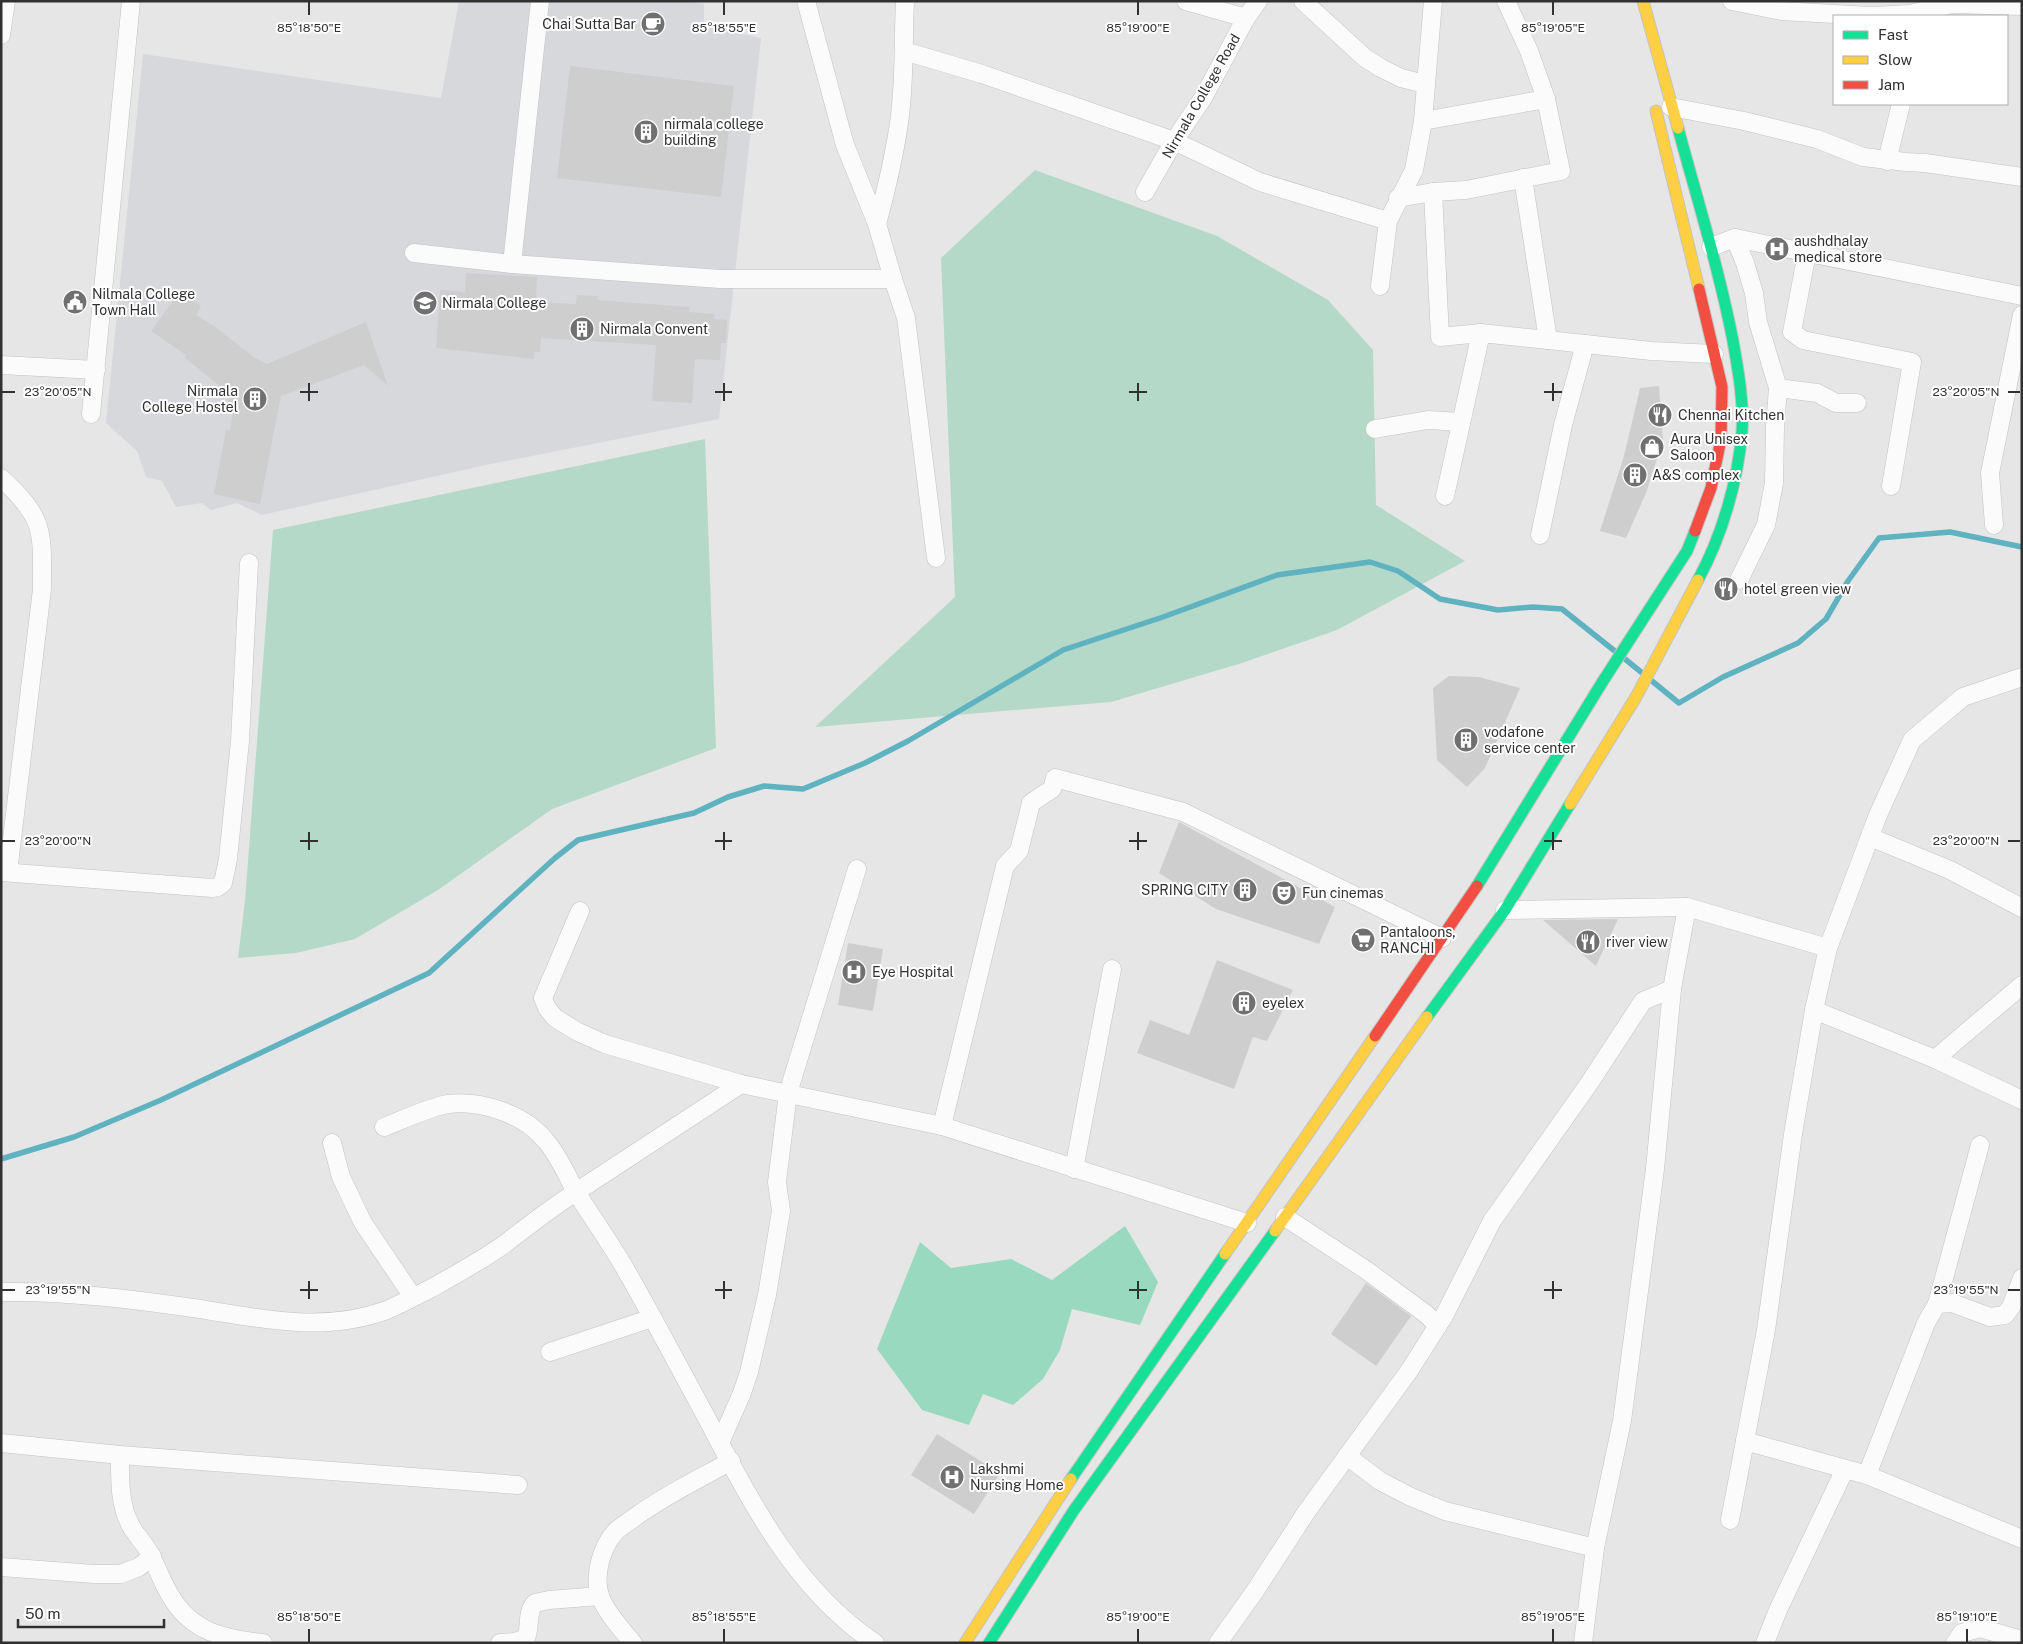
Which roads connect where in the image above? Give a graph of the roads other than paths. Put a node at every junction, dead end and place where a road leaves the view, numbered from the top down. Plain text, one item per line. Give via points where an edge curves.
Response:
1 (6, 1) edge
2 (131, 1) edge
3 (540, 1) edge
4 (806, 1) edge
5 (905, 1) edge
6 (1186, 1) edge
7 (1258, 1) edge
8 (1303, 1) edge
9 (1433, 1) edge
10 (1506, 1) edge
11 (1642, 1) edge
12 (1732, 1) edge
13 (2022, 6) edge
14 (1926, 9) edge
15 (1855, 15) edge
16 (1892, 15) edge
17 (1246, 18) junction
18 (1, 34) edge
19 (904, 51) junction
20 (1425, 84) junction
21 (1652, 95) dead end
22 (1546, 99) junction
23 (1901, 105) edge
24 (1672, 107) junction
25 (1423, 121) junction
26 (1174, 142) junction
27 (1887, 160) junction
28 (2022, 177) edge
29 (1523, 178) junction
30 (1146, 192) dead end
31 (1433, 192) junction
32 (1398, 198) junction
33 (1388, 221) junction
34 (877, 224) junction
35 (1735, 238) junction
36 (1711, 247) junction
37 (414, 253) dead end
38 (1807, 253) junction
39 (512, 264) junction
40 (893, 280) junction
41 (1380, 286) dead end
42 (2022, 296) edge
43 (2022, 316) edge
44 (1481, 333) junction
45 (1548, 340) junction
46 (1585, 344) junction
47 (1714, 354) junction
48 (1, 365) edge
49 (96, 370) junction
50 (1778, 388) junction
51 (1857, 403) dead end
52 (91, 414) dead end
53 (1461, 422) junction
54 (1375, 429) dead end
55 (1, 478) edge
56 (1891, 486) dead end
57 (1446, 496) dead end
58 (1994, 525) dead end
59 (1540, 536) dead end
60 (936, 558) dead end
61 (249, 563) dead end
62 (1739, 580) dead end
63 (2022, 677) edge
64 (1870, 837) junction
65 (857, 869) dead end
66 (5, 872) edge
67 (1687, 907) junction
68 (2022, 908) edge
69 (1505, 910) junction
70 (580, 912) dead end
71 (1442, 938) junction
72 (1828, 948) junction
73 (1112, 969) dead end
74 (2022, 984) edge
75 (1672, 989) junction
76 (1814, 1010) junction
77 (1935, 1058) junction
78 (741, 1084) junction
79 (788, 1093) junction
80 (2022, 1100) edge
81 (942, 1126) junction
82 (384, 1127) dead end
83 (332, 1143) dead end
84 (1980, 1145) dead end
85 (1074, 1169) junction
86 (576, 1192) junction
87 (1285, 1217) junction
88 (1247, 1223) junction
89 (2022, 1278) edge
90 (1, 1292) edge
91 (413, 1297) junction
92 (1937, 1304) junction
93 (652, 1318) junction
94 (1438, 1326) junction
95 (550, 1352) dead end
96 (1745, 1441) junction
97 (720, 1442) junction
98 (1, 1443) edge
99 (120, 1455) junction
100 (1347, 1456) junction
101 (731, 1461) junction
102 (1845, 1469) junction
103 (1867, 1475) junction
104 (518, 1485) dead end
105 (1730, 1520) dead end
106 (2022, 1538) edge
107 (1595, 1548) junction
108 (152, 1556) junction
109 (1, 1567) edge
110 (600, 1596) junction
111 (2022, 1640) edge
112 (263, 1643) edge
113 (500, 1643) edge
114 (633, 1643) edge
115 (875, 1643) edge
116 (965, 1643) edge
117 (989, 1643) edge
118 (1218, 1643) edge
119 (1583, 1643) edge
120 (1765, 1643) edge
121 (1954, 1643) edge

1 - 18 street
2 - 49 street
3 - 39 street
4 - 34 street via 846,145
5 - 19 street
6 - 17 street
7 - 17 street, Nirmala College Road
8 - 20 street via 1373,63 1401,78
9 - 20 street
10 - 22 street
11 - 24 main road
12 - 15 street via 1781,10
13 - 14 street via 1952,4
14 - 16 street
17 - 26 street, Nirmala College Road
19 - 26 street via 982,74
19 - 34 street via 900,122
20 - 25 street
21 - 47 main road
22 - 25 street
22 - 29 street via 1561,170
23 - 27 street
24 - 27 street via 1817,138 1863,157
24 - 36 main road
25 - 32 street via 1414,170
26 - 30 street, Nirmala College Road
26 - 33 street via 1260,182
27 - 28 street
29 - 31 street via 1466,190
29 - 45 street
31 - 32 street
31 - 44 street via 1440,337
32 - 33 street
33 - 41 street
34 - 40 street
35 - 36 street
35 - 38 street
35 - 50 street via 1746,263 1758,322
36 - 69 main road via 1740,380 1742,431 1730,501 1711,556 1636,697 1596,750
37 - 39 street
38 - 42 street
38 - 56 street via 1792,332 1803,340 1912,362
39 - 40 street via 720,279
40 - 60 street via 906,318
43 - 58 street via 1990,473
44 - 45 street
44 - 53 street
45 - 46 street
46 - 47 street
46 - 59 street via 1563,425
47 - 71 main road via 1722,388 1721,439 1712,488 1687,551 1602,681 1572,740
48 - 49 street
49 - 52 street
50 - 51 street via 1817,393 1836,403
50 - 62 street via 1774,483 1766,526
53 - 54 street via 1428,420
53 - 57 street
55 - 66 street via 29,506 38,522 42,546 42,589
61 - 66 street via 240,741 223,883 212,888
63 - 64 street via 1963,698 1912,740
64 - 68 street via 1950,870
64 - 72 street
65 - 79 street
67 - 69 street
67 - 72 street
67 - 75 street
69 - 87 main road
70 - 78 street via 543,998 555,1018 606,1044
71 - 81 street via 1183,812 1055,778 1052,789 1032,804 1019,851 1005,866
71 - 88 main road
72 - 76 street
73 - 85 street
74 - 77 street
75 - 94 street via 1643,1001 1492,1222
75 - 107 street via 1655,1169 1622,1421
76 - 77 street
76 - 96 street via 1766,1330
77 - 80 street
78 - 79 street
78 - 86 street
79 - 81 street
79 - 97 street via 777,1182 781,1211 767,1295 749,1372
81 - 85 street
82 - 86 street via 447,1104 484,1106 532,1127 546,1141
83 - 91 street via 341,1177 363,1223
84 - 92 street
85 - 88 street
86 - 91 street via 465,1270
86 - 93 street
87 - 94 street via 1366,1270
87 - 117 main road via 1074,1510
88 - 116 main road via 1070,1480
89 - 92 street via 2005,1315 1990,1318 1952,1303
90 - 91 street via 145,1302 307,1324 362,1317
92 - 103 street via 1926,1323
93 - 95 street
93 - 97 street
94 - 100 street
96 - 102 street
96 - 105 street
97 - 101 street
98 - 99 street
99 - 104 street
99 - 108 street via 127,1518
100 - 107 street via 1380,1481 1445,1511
100 - 118 street
101 - 110 street via 646,1509 616,1531 600,1563
101 - 115 street via 749,1497 813,1589 856,1630
102 - 103 street
102 - 120 street
103 - 106 street
107 - 119 street
108 - 109 street via 139,1567 121,1574
108 - 112 street via 169,1594 188,1619 222,1637
110 - 113 street via 535,1603 526,1638
110 - 114 street
111 - 121 street via 1980,1628 1962,1633

